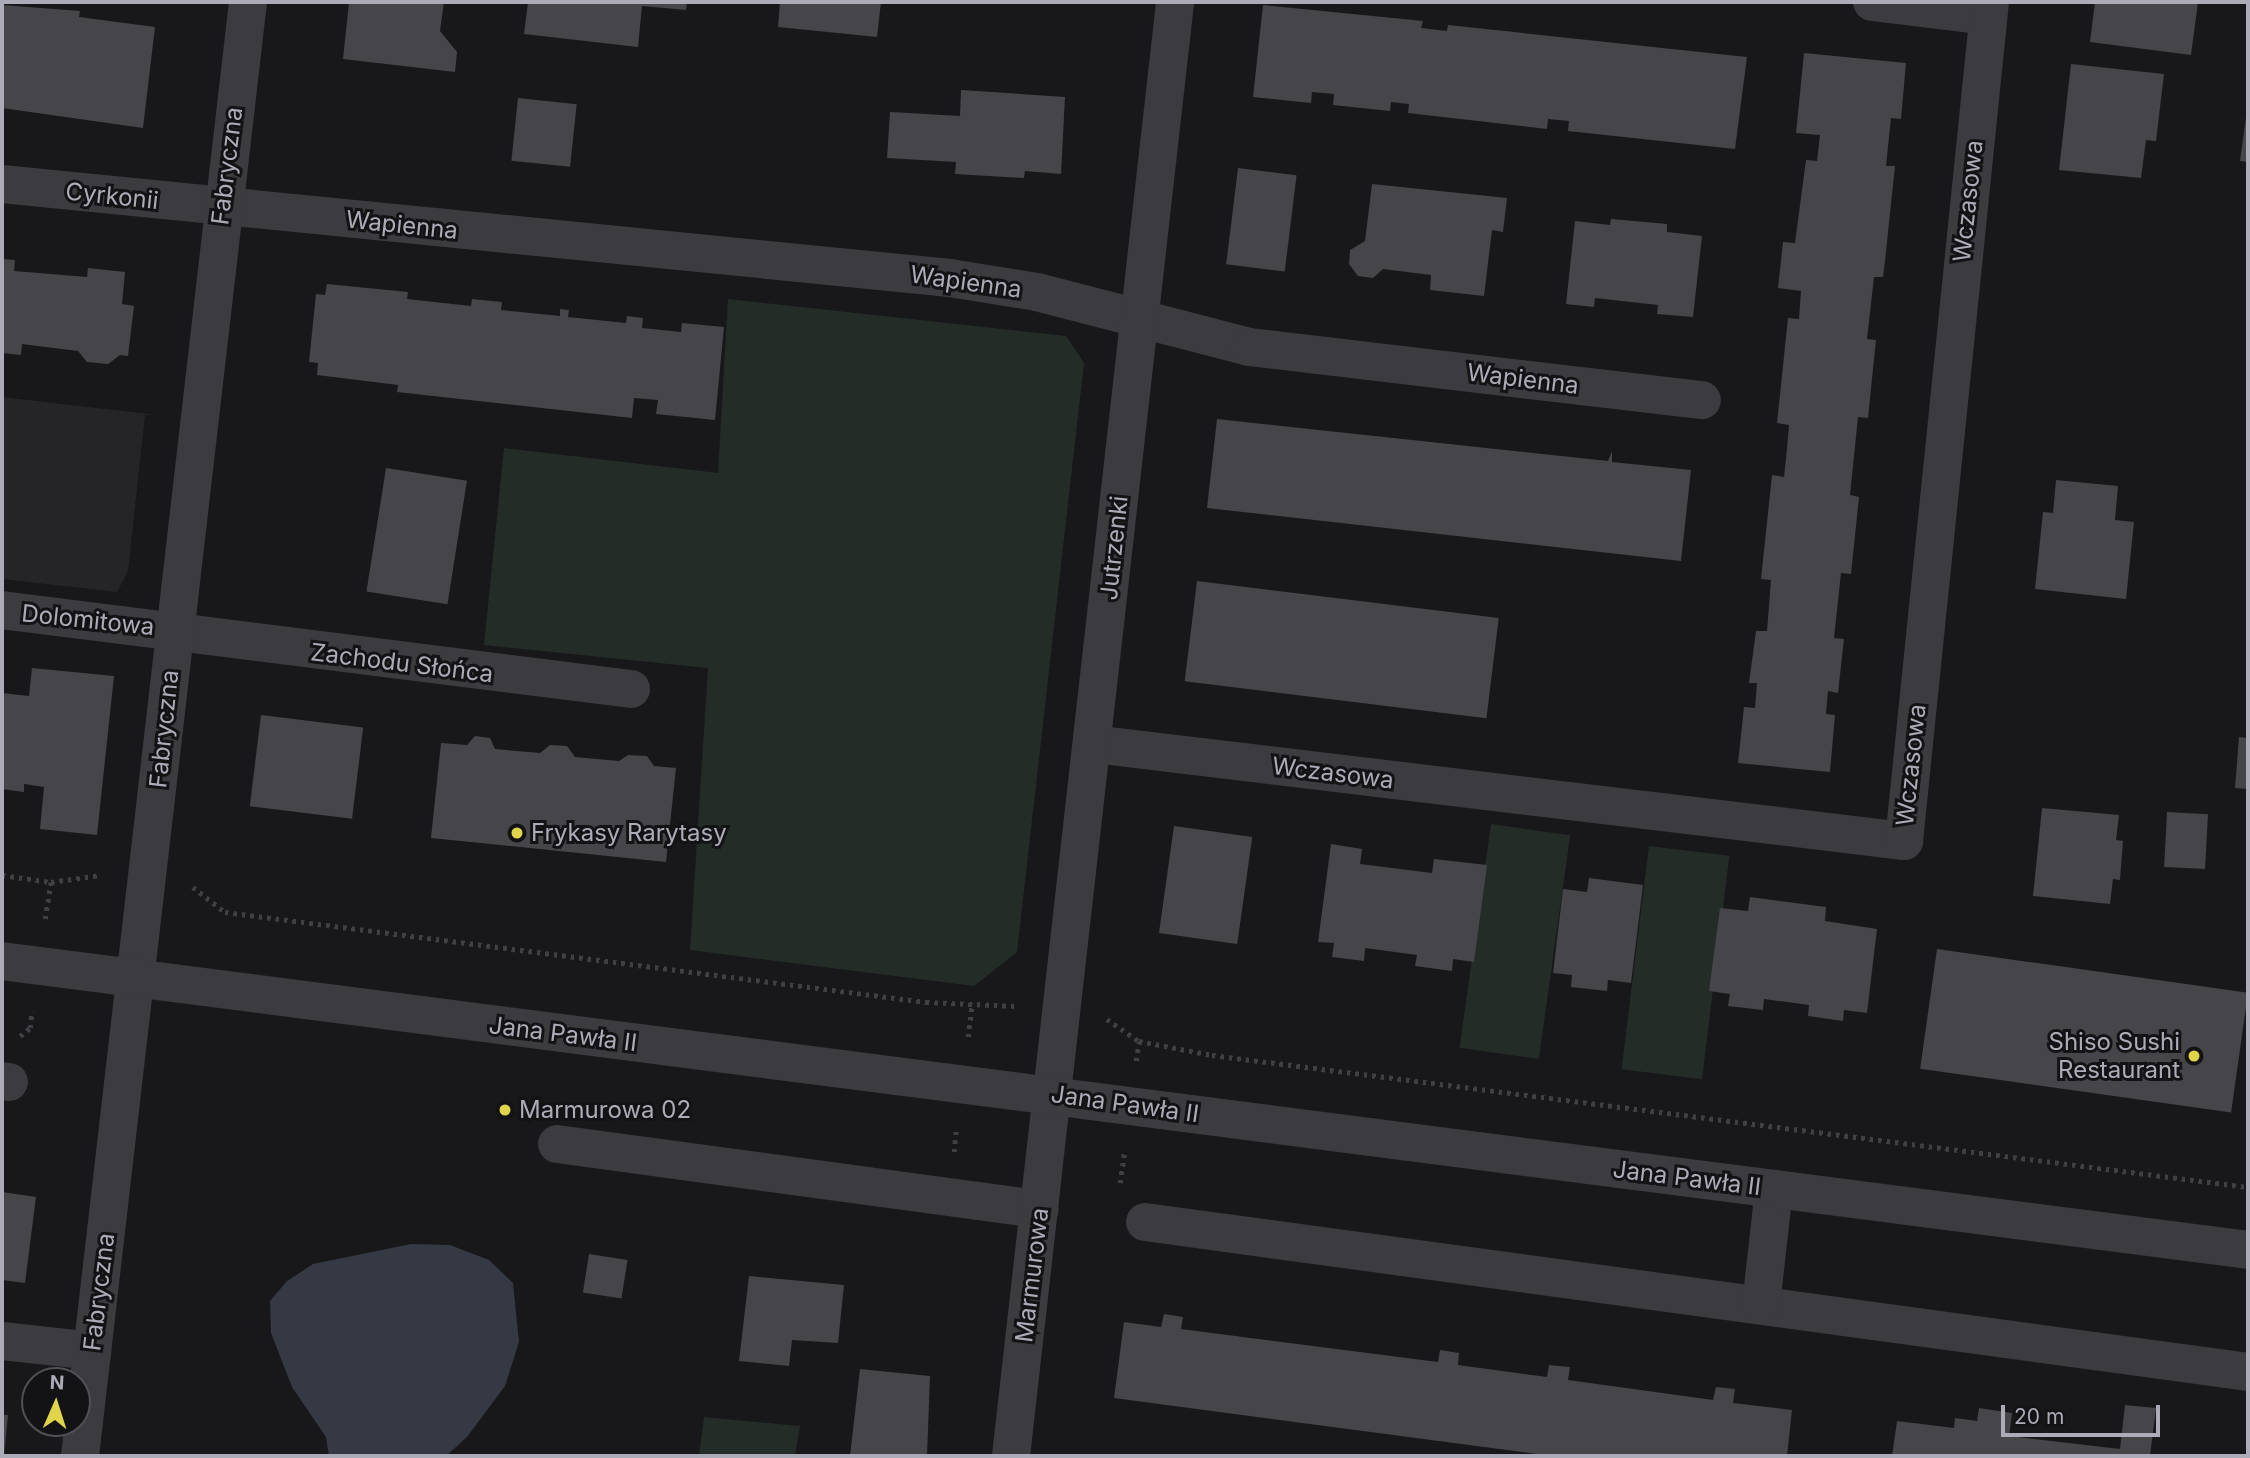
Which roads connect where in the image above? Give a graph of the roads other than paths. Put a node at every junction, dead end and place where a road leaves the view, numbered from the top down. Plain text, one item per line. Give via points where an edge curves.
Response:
1 (248, 2) edge
2 (1175, 2) edge
3 (1872, 2) edge
4 (1989, 9) edge
5 (2, 184) edge
6 (222, 208) junction
7 (1139, 321) junction
8 (1702, 400) dead end
9 (2, 610) edge
10 (175, 630) junction
11 (631, 689) dead end
12 (1093, 744) junction
13 (2, 961) edge
14 (136, 979) junction
15 (1052, 1094) junction
16 (557, 1144) dead end
17 (1774, 1189) junction
18 (1040, 1209) junction
19 (1130, 1220) road end
20 (2248, 1250) edge
21 (1760, 1305) junction
22 (2, 1341) edge
23 (92, 1351) junction
24 (2248, 1371) edge
25 (80, 1456) edge
26 (1011, 1456) edge

1 - 6 street, Fabryczna
2 - 7 street, Jutrzenki
3 - 4 street
4 - 12 street, Wczasowa via 1904,841
5 - 6 street, Cyrkonii
6 - 7 street, Wapienna via 950,278 1037,292
6 - 10 street, Fabryczna
7 - 8 street, Wapienna via 1249,347
7 - 12 street, Jutrzenki
9 - 10 street, Dolomitowa
10 - 11 street, Zachodu Słońca via 220,641
10 - 14 street, Fabryczna
12 - 15 street, Jutrzenki
13 - 14 street, Jana Pawła II
14 - 15 street, Jana Pawła II
14 - 23 street, Fabryczna
15 - 17 street, Jana Pawła II
15 - 18 street, Marmurowa
16 - 18 street
17 - 20 street, Jana Pawła II
17 - 21 street
18 - 26 street, Marmurowa
19 - 21 street
21 - 24 street
22 - 23 street
23 - 25 street, Fabryczna

